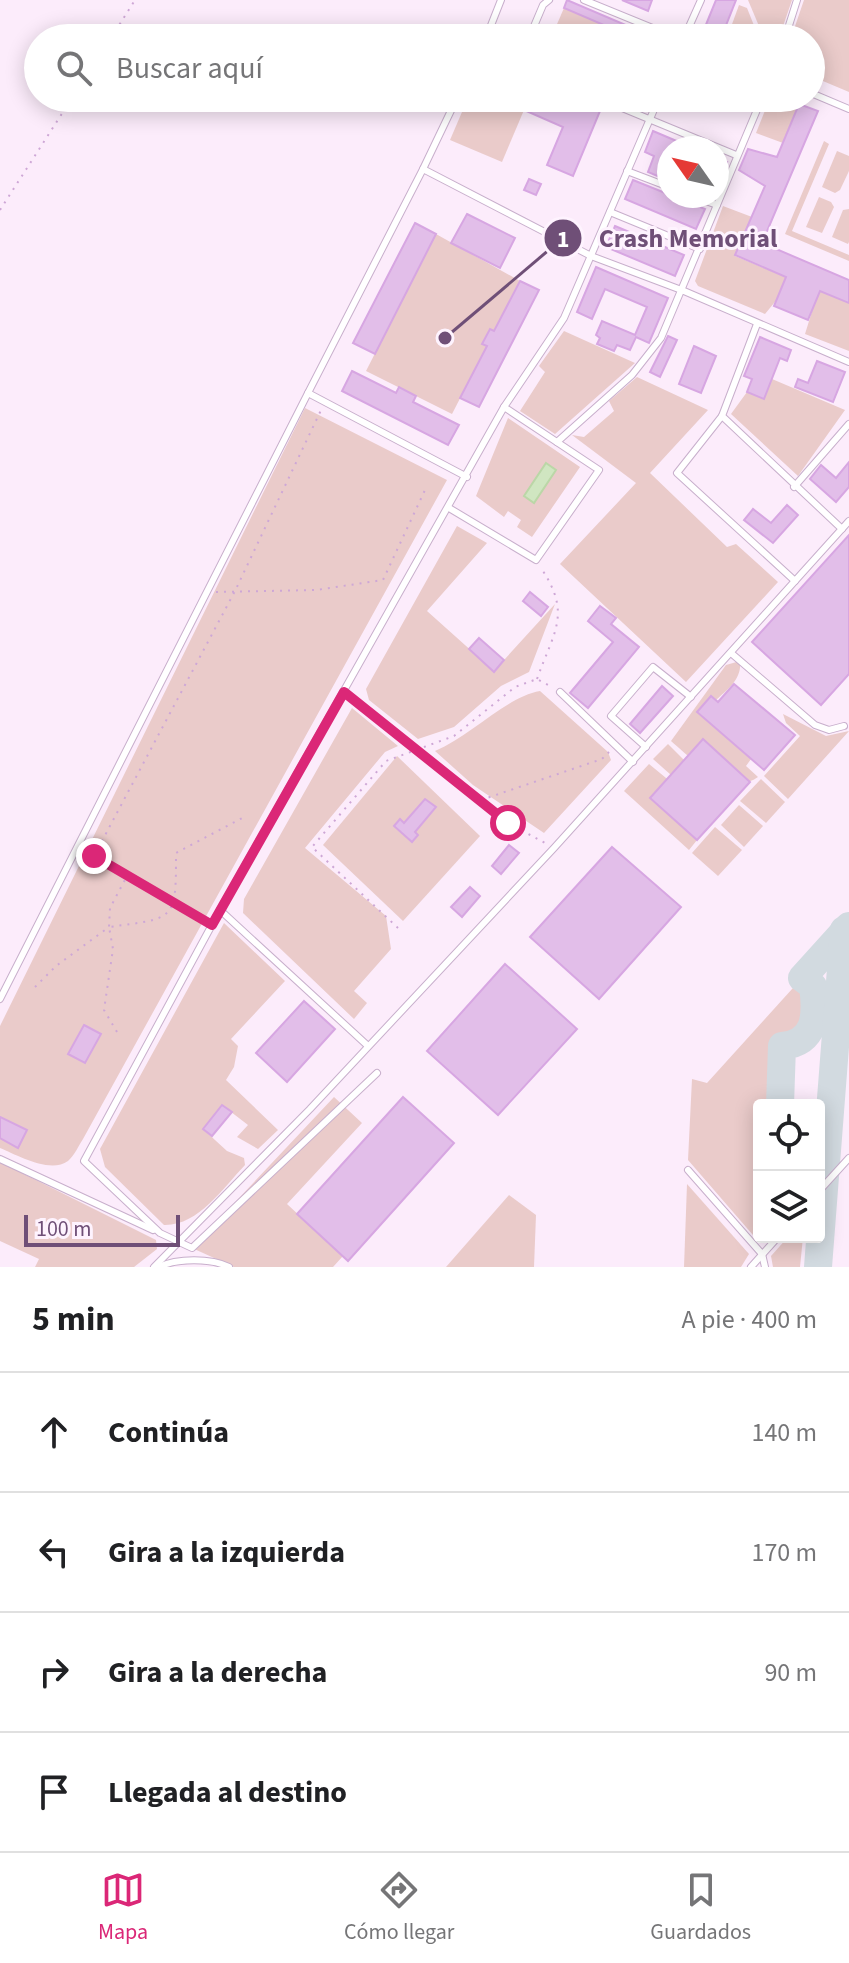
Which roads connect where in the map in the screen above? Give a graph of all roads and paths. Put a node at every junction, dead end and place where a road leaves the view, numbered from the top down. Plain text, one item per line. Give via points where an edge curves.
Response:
1 (135, 0) edge
2 (501, 0) edge
3 (549, 0) edge
4 (584, 0) edge
5 (701, 0) edge
6 (797, 0) edge
7 (120, 24) edge
8 (492, 24) edge
9 (535, 24) edge
10 (643, 24) edge
11 (690, 24) edge
12 (789, 24) edge
13 (825, 99) edge
14 (849, 109) edge
15 (63, 112) edge
16 (450, 112) edge
17 (632, 112) edge
18 (652, 112) edge
19 (756, 112) edge
20 (649, 119) junction
21 (736, 155) junction
22 (423, 169) junction
23 (627, 171) junction
24 (729, 173) edge
25 (657, 182) edge
26 (716, 208) edge
27 (0, 210) edge
28 (610, 212) junction
29 (700, 249) junction
30 (591, 256) junction
31 (684, 291) junction
32 (757, 324) junction
33 (849, 362) edge
34 (308, 393) junction
35 (324, 402) junction
36 (504, 407) junction
37 (722, 416) junction
38 (849, 424) edge
39 (557, 442) junction
40 (467, 477) junction
41 (794, 487) junction
42 (425, 490) dead end
43 (449, 508) junction
44 (849, 521) edge
45 (842, 529) junction
46 (536, 560) junction
47 (795, 581) junction
48 (235, 591) junction
49 (206, 593) junction
50 (731, 653) junction
51 (537, 679) junction
52 (344, 692) junction
53 (560, 692) joint
54 (691, 697) junction
55 (844, 726) dead end
56 (615, 746) junction
57 (646, 747) junction
58 (415, 749) junction
59 (633, 762) junction
60 (480, 800) junction
61 (246, 816) dead end
62 (554, 848) junction
63 (128, 875) junction
64 (176, 904) junction
65 (220, 910) junction
66 (212, 925) junction
67 (109, 927) junction
68 (398, 928) dead end
69 (35, 987) dead end
70 (0, 999) edge
71 (117, 1032) dead end
72 (368, 1046) junction
73 (377, 1073) dead end
74 (849, 1158) edge
75 (0, 1159) edge
76 (688, 1170) dead end
77 (825, 1184) edge
78 (160, 1233) junction
79 (180, 1243) junction
80 (772, 1243) edge
81 (762, 1254) junction
82 (157, 1267) edge
83 (229, 1267) edge
84 (751, 1267) edge
85 (765, 1267) edge

1 - 7 path
2 - 8 lane
3 - 9 lane
4 - 10 lane
5 - 11 lane
6 - 12 lane
13 - 14 lane
15 - 27 path
16 - 22 lane
17 - 20 lane
18 - 20 lane
19 - 21 lane
20 - 21 lane
20 - 23 lane
21 - 24 lane
22 - 30 lane
22 - 34 lane
23 - 25 lane
23 - 28 lane
26 - 29 lane
28 - 29 lane
28 - 30 lane
29 - 31 lane
30 - 31 lane
30 - 36 lane via 564,318
31 - 32 lane
31 - 39 lane via 661,338 632,375
32 - 33 lane
32 - 37 lane
34 - 35 lane
34 - 49 lane
35 - 40 lane
35 - 48 path
36 - 39 lane
36 - 40 lane
37 - 41 lane
37 - 47 lane via 677,473
38 - 41 lane
39 - 46 lane via 599,470
40 - 43 lane
41 - 45 lane
42 - 48 path via 383,580 316,590
43 - 46 lane
43 - 52 lane
44 - 45 lane
45 - 47 lane
46 - 51 path via 555,590 561,612
47 - 50 lane
48 - 49 path
48 - 63 path via 94,856
49 - 70 lane
50 - 54 lane
50 - 55 lane via 815,725 829,730
51 - 53 path
51 - 58 path via 515,687 454,736
52 - 58 path
52 - 65 lane
53 - 56 lane
54 - 57 lane
54 - 57 lane via 653,667 611,716
56 - 59 lane
56 - 60 path via 602,759
57 - 59 lane
58 - 60 path
58 - 68 path via 386,761 312,847
59 - 62 lane
60 - 62 path via 508,823
61 - 64 path via 176,853
62 - 72 lane
63 - 64 path
63 - 67 path via 110,908
64 - 66 path
64 - 67 path via 167,915
65 - 66 lane
65 - 72 lane
66 - 78 lane via 84,1161
67 - 69 path
67 - 71 path via 113,949 104,1010
72 - 79 lane
73 - 79 lane via 192,1248
74 - 77 lane
75 - 78 lane
76 - 81 lane
78 - 79 lane
79 - 82 lane
80 - 81 lane
81 - 84 lane
81 - 85 lane
82 - 83 lane via 211,1262

